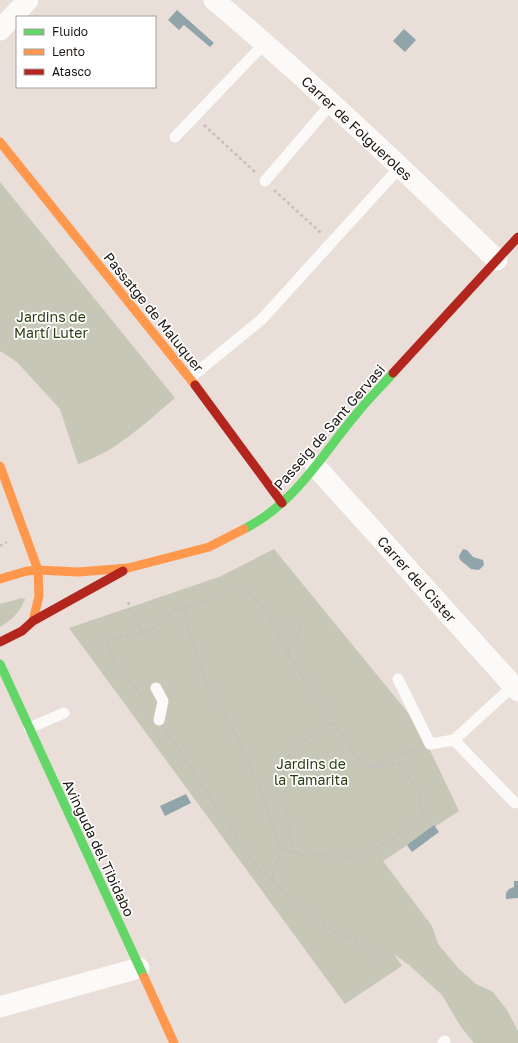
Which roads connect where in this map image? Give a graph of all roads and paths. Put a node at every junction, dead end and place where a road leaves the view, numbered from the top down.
1 (28, 0) edge
2 (214, 0) edge
3 (0, 30) edge
4 (265, 44) junction
5 (331, 104) junction
6 (195, 116) junction
7 (175, 137) dead end
8 (0, 142) edge
9 (400, 167) junction
10 (265, 181) junction
11 (518, 237) edge
12 (331, 243) junction
13 (497, 260) junction
14 (190, 378) junction
15 (0, 466) edge
16 (316, 467) junction
17 (282, 503) junction
18 (10, 540) dead end
19 (0, 546) edge
20 (128, 568) junction
21 (38, 570) junction
22 (0, 579) edge
23 (128, 602) dead end
24 (174, 610) junction
25 (298, 618) dead end
26 (33, 621) junction
27 (142, 633) junction
28 (0, 642) edge
29 (287, 652) junction
30 (0, 664) edge
31 (398, 679) dead end
32 (156, 688) dead end
33 (516, 689) edge
34 (64, 713) dead end
35 (159, 720) junction
36 (333, 723) junction
37 (29, 728) junction
38 (454, 740) junction
39 (430, 744) junction
40 (364, 768) junction
41 (515, 803) dead end
42 (280, 847) junction
43 (294, 852) junction
44 (272, 882) junction
45 (383, 964) dead end
46 (139, 968) junction
47 (0, 1007) edge
48 (174, 1043) edge

1 - 3 street
2 - 4 street, Carrer de Folgueroles
4 - 5 street, Carrer de Folgueroles
4 - 6 lane
5 - 9 street, Carrer de Folgueroles
5 - 10 lane
6 - 7 lane
6 - 10 path
8 - 14 street, Passatge de Maluquer
9 - 12 lane
9 - 13 street, Carrer de Folgueroles
10 - 12 path
11 - 13 street, Passeig de Sant Gervasi
12 - 14 lane
13 - 16 street, Passeig de Sant Gervasi
14 - 17 street, Passatge de Maluquer
15 - 21 street
16 - 17 street, Passeig de Sant Gervasi
16 - 33 street, Carrer del Cister
17 - 20 street, Passeig de Sant Gervasi
18 - 19 path
20 - 21 street, Passeig de Sant Gervasi
20 - 26 street
21 - 22 street, Passeig de Sant Gervasi
21 - 26 street
23 - 27 path
24 - 27 path
24 - 29 path
24 - 42 path
25 - 29 path
26 - 28 street
27 - 35 path
29 - 36 path
30 - 37 street, Avinguda del Tibidabo
31 - 39 lane
32 - 35 lane
33 - 38 lane
34 - 37 lane
35 - 44 path
36 - 40 path
36 - 43 path
37 - 46 street, Avinguda del Tibidabo
38 - 39 lane
38 - 41 lane
39 - 40 path
40 - 43 path
42 - 43 path
42 - 44 path
44 - 45 path
46 - 47 street
46 - 48 street, Avinguda del Tibidabo

